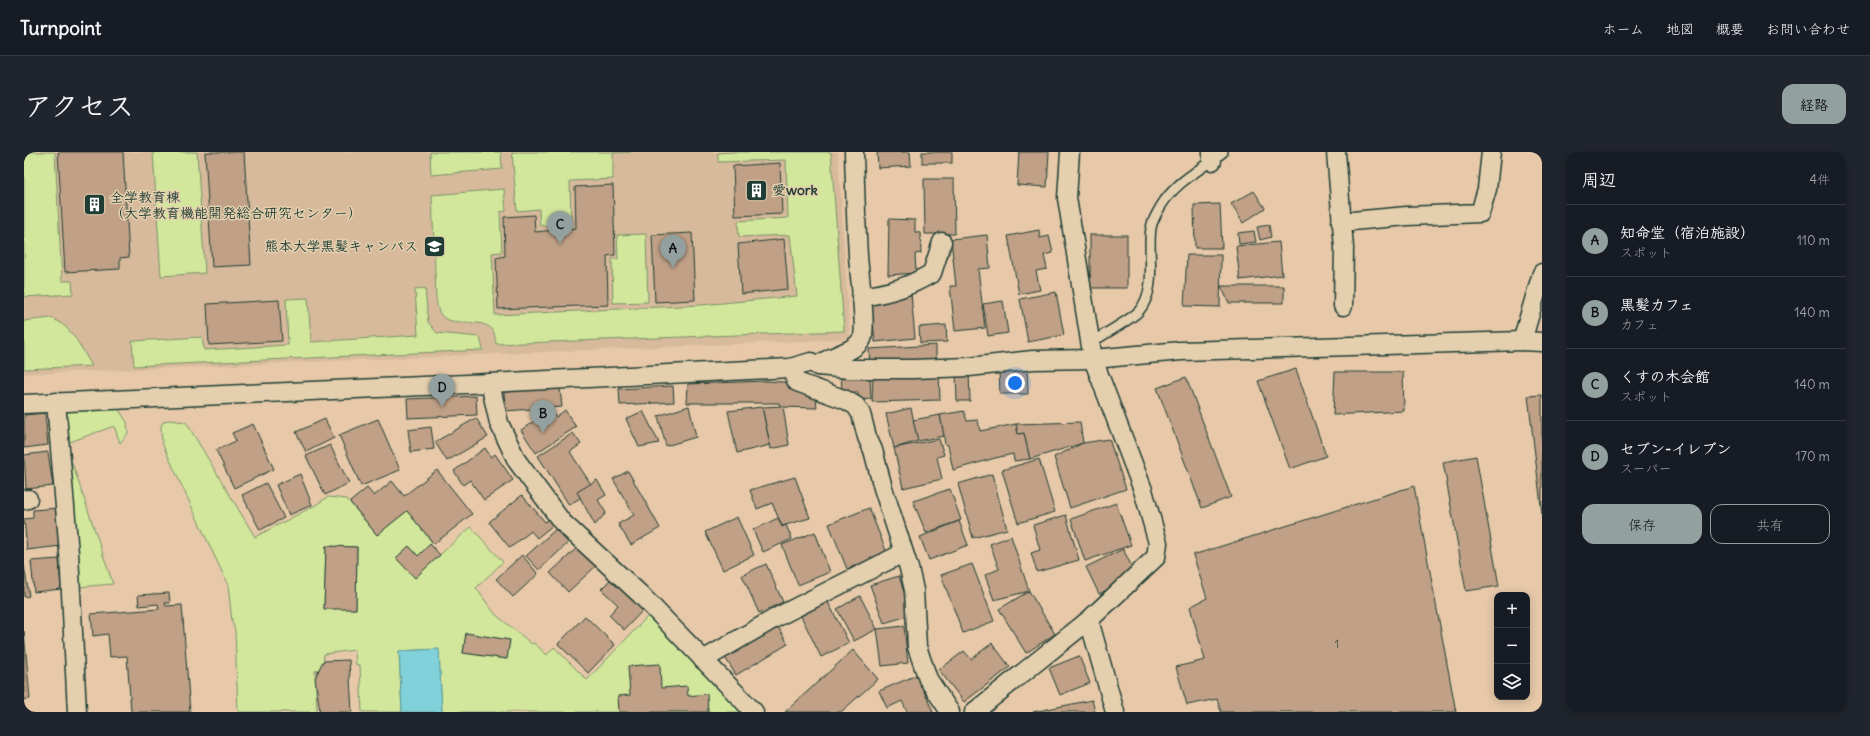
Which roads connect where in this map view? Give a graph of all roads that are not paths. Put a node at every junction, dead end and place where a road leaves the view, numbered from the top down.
1 (854, 152) edge
2 (1070, 152) edge
3 (1336, 152) edge
4 (1491, 152) edge
5 (1216, 155) edge
6 (1341, 222) junction
7 (942, 242) dead end
8 (1542, 273) edge
9 (861, 297) junction
10 (1343, 306) dead end
11 (1522, 341) junction
12 (1542, 342) edge
13 (1092, 351) junction
14 (818, 366) junction
15 (790, 368) junction
16 (490, 383) junction
17 (56, 402) junction
18 (24, 404) edge
19 (903, 553) junction
20 (1089, 620) junction
21 (703, 660) junction
22 (77, 712) edge
23 (754, 712) edge
24 (950, 712) edge
25 (974, 712) edge
26 (1116, 712) edge

1 - 9 street
2 - 13 street
3 - 6 street
4 - 6 street
5 - 13 lane
6 - 10 street
7 - 9 street
8 - 11 street
9 - 14 street
11 - 12 street
11 - 13 street
13 - 14 street
13 - 20 street
14 - 15 street
15 - 16 street
15 - 19 street
16 - 17 street
16 - 21 street
17 - 18 street
17 - 22 street
19 - 21 street
19 - 24 street
20 - 25 street
20 - 26 street
21 - 23 street

